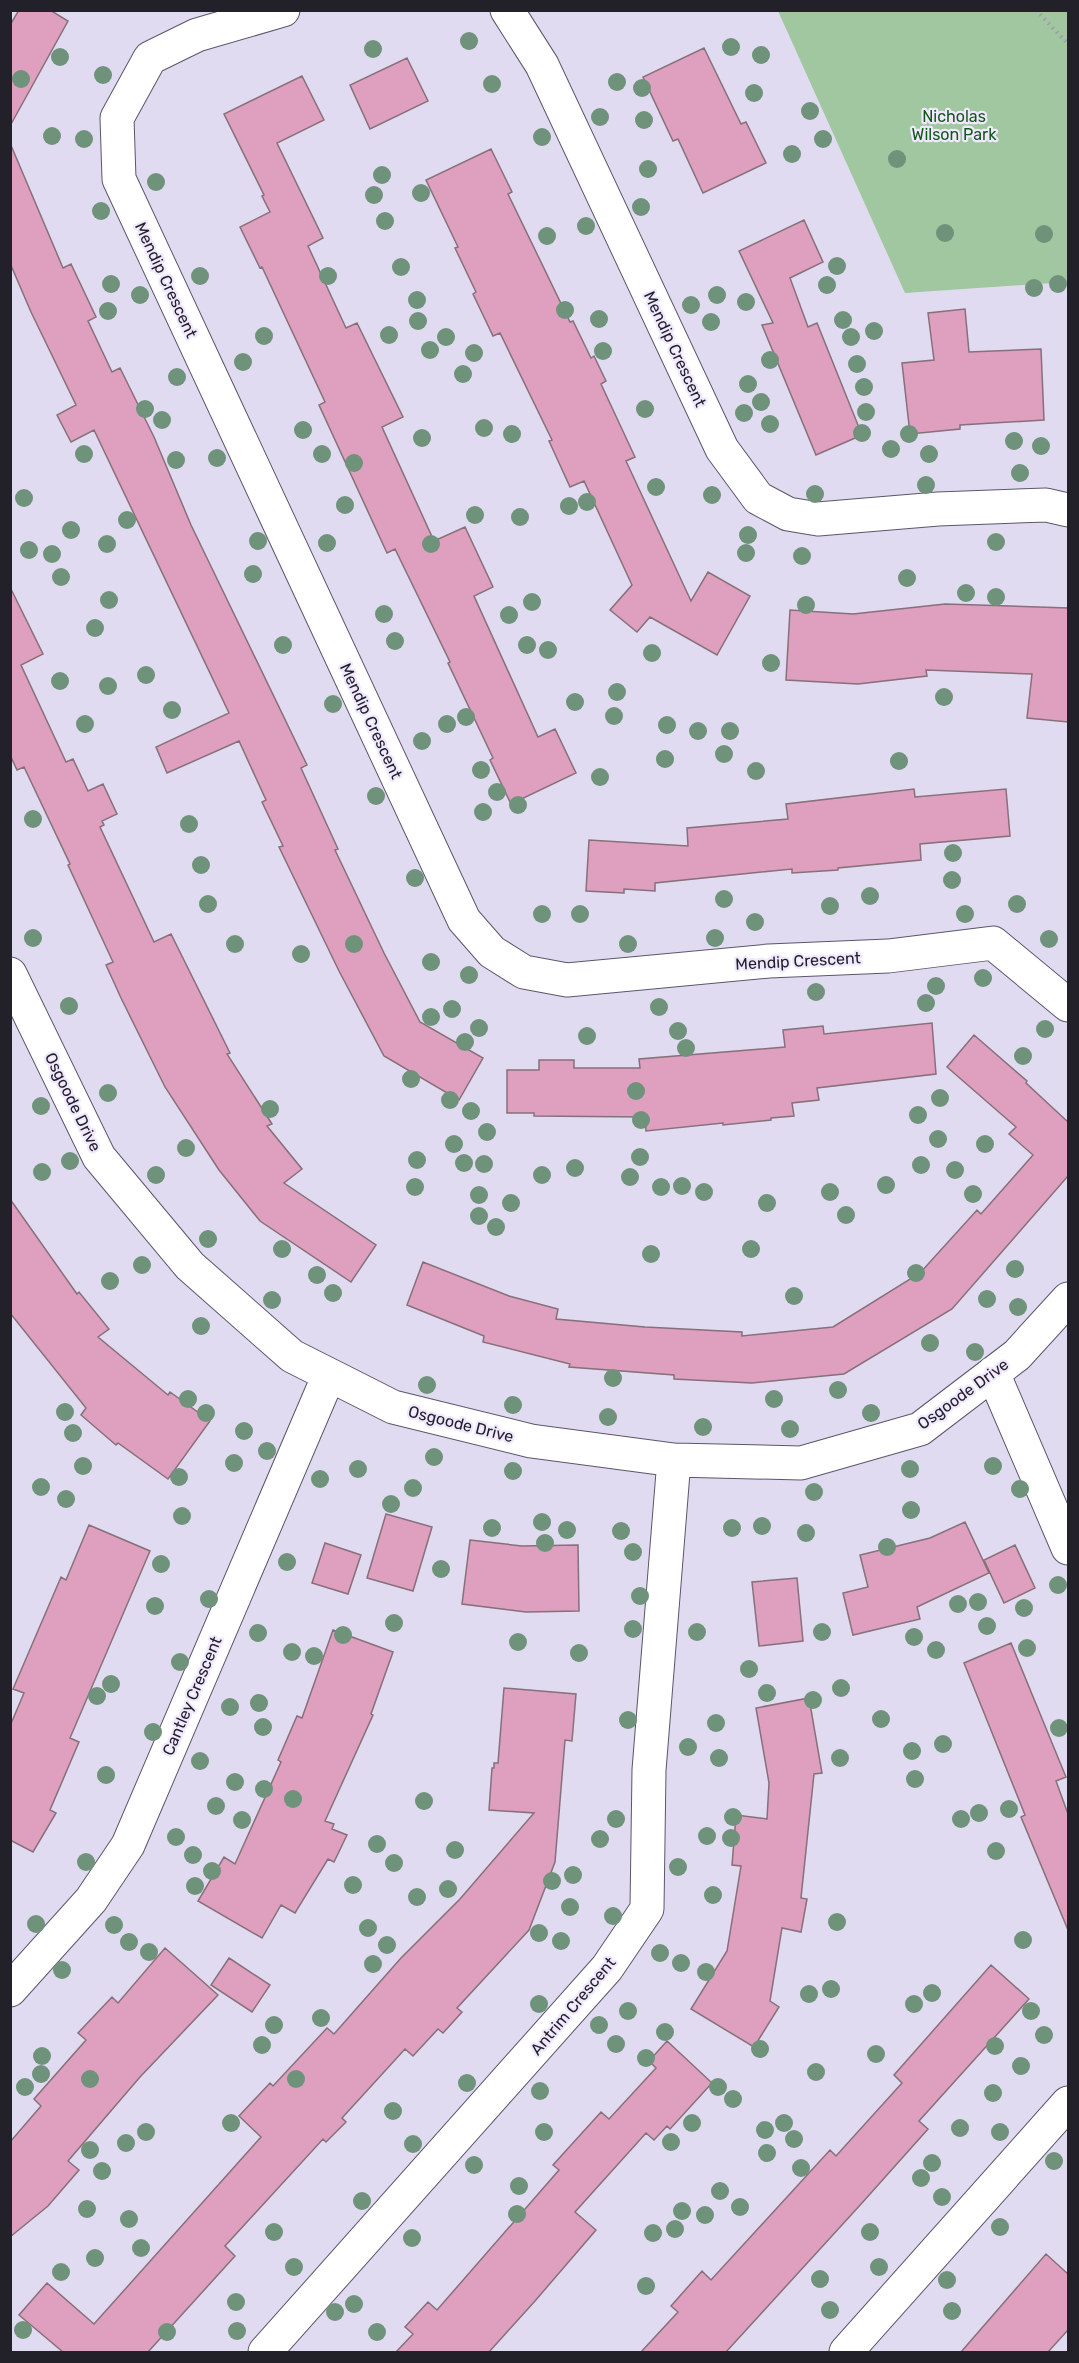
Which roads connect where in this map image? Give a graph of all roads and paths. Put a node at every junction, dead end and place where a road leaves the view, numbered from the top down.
1 (283, 10) edge
2 (507, 10) edge
3 (1036, 10) edge
4 (1068, 44) edge
5 (1068, 510) edge
6 (10, 974) edge
7 (1068, 1005) edge
8 (1068, 1299) edge
9 (993, 1373) junction
10 (329, 1375) junction
11 (674, 1460) junction
12 (1068, 1548) edge
13 (10, 1990) edge
14 (1068, 2103) edge
15 (265, 2352) edge
16 (846, 2352) edge

1 - 7 street, Mendip Crescent
2 - 5 street, Mendip Crescent
3 - 4 path
6 - 10 street, Osgoode Drive
8 - 9 street, Osgoode Drive
9 - 11 street, Osgoode Drive
9 - 12 street
10 - 11 street, Osgoode Drive
10 - 13 street, Cantley Crescent
11 - 15 street, Antrim Crescent
14 - 16 street

